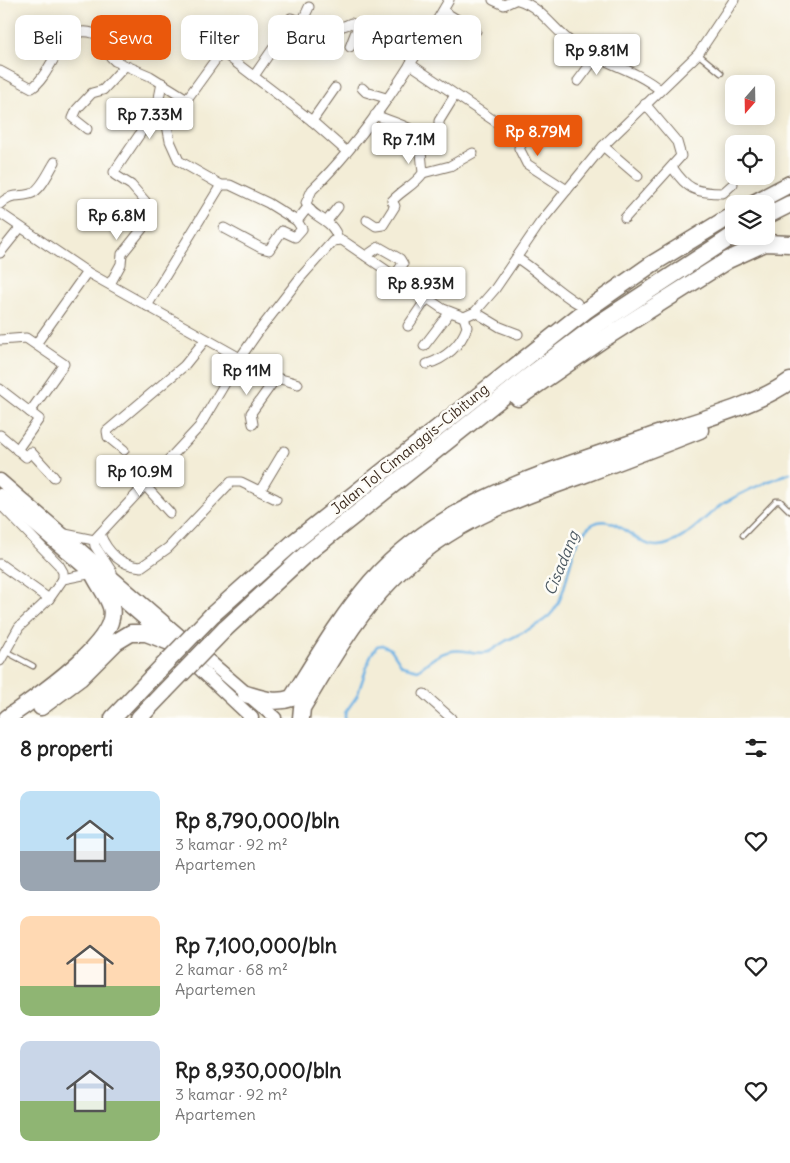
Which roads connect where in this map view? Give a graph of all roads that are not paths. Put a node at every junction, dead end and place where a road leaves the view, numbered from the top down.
1 (449, 0) edge
2 (493, 0) edge
3 (516, 0) edge
4 (734, 0) edge
5 (309, 7) dead end
6 (443, 11) junction
7 (305, 15) edge
8 (441, 15) edge
9 (450, 15) edge
10 (354, 36) edge
11 (350, 47) dead end
12 (698, 54) junction
13 (268, 56) edge
14 (596, 57) junction
15 (413, 60) edge
16 (410, 64) junction
17 (125, 66) junction
18 (0, 71) edge
19 (721, 73) dead end
20 (254, 76) junction
21 (578, 81) dead end
22 (162, 83) junction
23 (335, 88) dead end
24 (362, 88) dead end
25 (660, 90) junction
26 (455, 95) junction
27 (386, 98) junction
28 (187, 99) junction
29 (645, 104) junction
30 (375, 115) junction
31 (155, 118) junction
32 (312, 120) junction
33 (165, 122) junction
34 (87, 129) dead end
35 (428, 143) junction
36 (603, 146) junction
37 (346, 151) junction
38 (473, 153) dead end
39 (55, 162) dead end
40 (672, 167) junction
41 (422, 173) junction
42 (638, 176) dead end
43 (790, 184) edge
44 (221, 185) junction
45 (732, 185) edge
46 (567, 190) junction
47 (769, 195) edge
48 (0, 204) edge
49 (790, 204) edge
50 (308, 207) junction
51 (338, 208) dead end
52 (775, 212) edge
53 (0, 213) edge
54 (625, 218) dead end
55 (725, 219) edge
56 (367, 220) dead end
57 (297, 221) junction
58 (327, 221) junction
59 (20, 228) junction
60 (224, 228) dead end
61 (338, 239) junction
62 (725, 241) edge
63 (790, 244) edge
64 (0, 252) edge
65 (366, 256) junction
66 (517, 258) junction
67 (87, 272) junction
68 (395, 276) junction
69 (110, 284) junction
70 (427, 298) junction
71 (577, 302) dead end
72 (147, 306) junction
73 (450, 312) junction
74 (475, 312) junction
75 (464, 317) junction
76 (408, 326) dead end
77 (518, 334) dead end
78 (0, 340) edge
79 (205, 340) junction
80 (36, 344) junction
81 (424, 346) dead end
82 (240, 358) junction
83 (427, 364) dead end
84 (276, 378) junction
85 (790, 381) edge
86 (298, 384) dead end
87 (0, 389) edge
88 (790, 393) edge
89 (30, 412) junction
90 (253, 424) dead end
91 (0, 436) edge
92 (17, 450) junction
93 (124, 450) dead end
94 (284, 451) dead end
95 (129, 468) dead end
96 (54, 477) dead end
97 (0, 480) edge
98 (146, 485) junction
99 (260, 491) junction
100 (0, 495) edge
101 (276, 499) dead end
102 (0, 504) edge
103 (369, 504) junction
104 (790, 511) edge
105 (170, 513) dead end
106 (63, 534) junction
107 (743, 535) dead end
108 (97, 537) junction
109 (0, 564) edge
110 (93, 573) junction
111 (63, 579) junction
112 (118, 581) junction
113 (49, 598) junction
114 (172, 643) junction
115 (5, 651) junction
116 (0, 661) edge
117 (33, 666) dead end
118 (246, 694) junction
119 (424, 694) dead end
120 (7, 718) edge
121 (26, 718) edge
122 (113, 718) edge
123 (140, 718) edge
124 (252, 718) edge
125 (275, 718) edge
126 (301, 718) edge
127 (451, 718) edge

1 - 6 street
2 - 3 street
3 - 14 street
4 - 12 street
5 - 7 street
6 - 8 street
6 - 9 street
10 - 11 street
12 - 19 lane
12 - 25 street
13 - 20 street
14 - 21 street
14 - 25 street
15 - 16 street
16 - 26 street
16 - 27 street
17 - 18 street
17 - 22 street
17 - 34 street
20 - 28 street
20 - 32 street
22 - 28 street
22 - 31 street
23 - 32 street
24 - 27 street
25 - 29 street
26 - 35 street
26 - 46 street
27 - 30 street
28 - 33 street
29 - 36 street
29 - 40 street
30 - 35 street
30 - 37 street
31 - 33 street
31 - 69 street
32 - 37 street
33 - 44 street
35 - 41 street
36 - 42 street
36 - 46 street
37 - 50 street
38 - 41 street
39 - 48 street
40 - 45 street
40 - 54 street
41 - 56 street
43 - 47 highway
44 - 57 street
44 - 72 street
46 - 66 street
49 - 52 highway
50 - 57 street
50 - 58 street
51 - 58 street
53 - 59 street
55 - 122 highway, Jalan Tol Cimanggis–Cibitung, bridge
57 - 60 street
58 - 61 street
59 - 64 street
59 - 67 street
61 - 65 street
61 - 82 street
62 - 103 highway, Jalan Tol Cimanggis–Cibitung
63 - 103 highway
65 - 68 street
65 - 68 street
66 - 71 street
66 - 74 street
67 - 69 street
67 - 80 street
68 - 70 street
69 - 72 street
70 - 73 street
70 - 76 street
72 - 79 street
73 - 75 street
73 - 81 street
74 - 75 street
74 - 77 street
75 - 83 street
78 - 80 street
79 - 82 street
79 - 93 street
80 - 89 street
82 - 84 street
82 - 98 street
84 - 86 street
84 - 90 street
85 - 118 highway
87 - 89 street
88 - 126 highway
89 - 92 street
91 - 92 street
92 - 96 street
94 - 99 street
95 - 98 street
97 - 106 main road
98 - 105 street
98 - 108 street
99 - 101 street
99 - 108 street
100 - 110 main road
102 - 111 street
103 - 123 highway, Jalan Tol Cimanggis–Cibitung, bridge
104 - 107 lane
106 - 108 street
106 - 112 main road
108 - 112 street
109 - 113 street
110 - 111 street
110 - 114 main road
110 - 120 highway
111 - 113 street
112 - 118 main road
113 - 115 street
114 - 121 highway
114 - 124 main road
115 - 116 street
115 - 117 lane
118 - 125 main road
119 - 127 street

